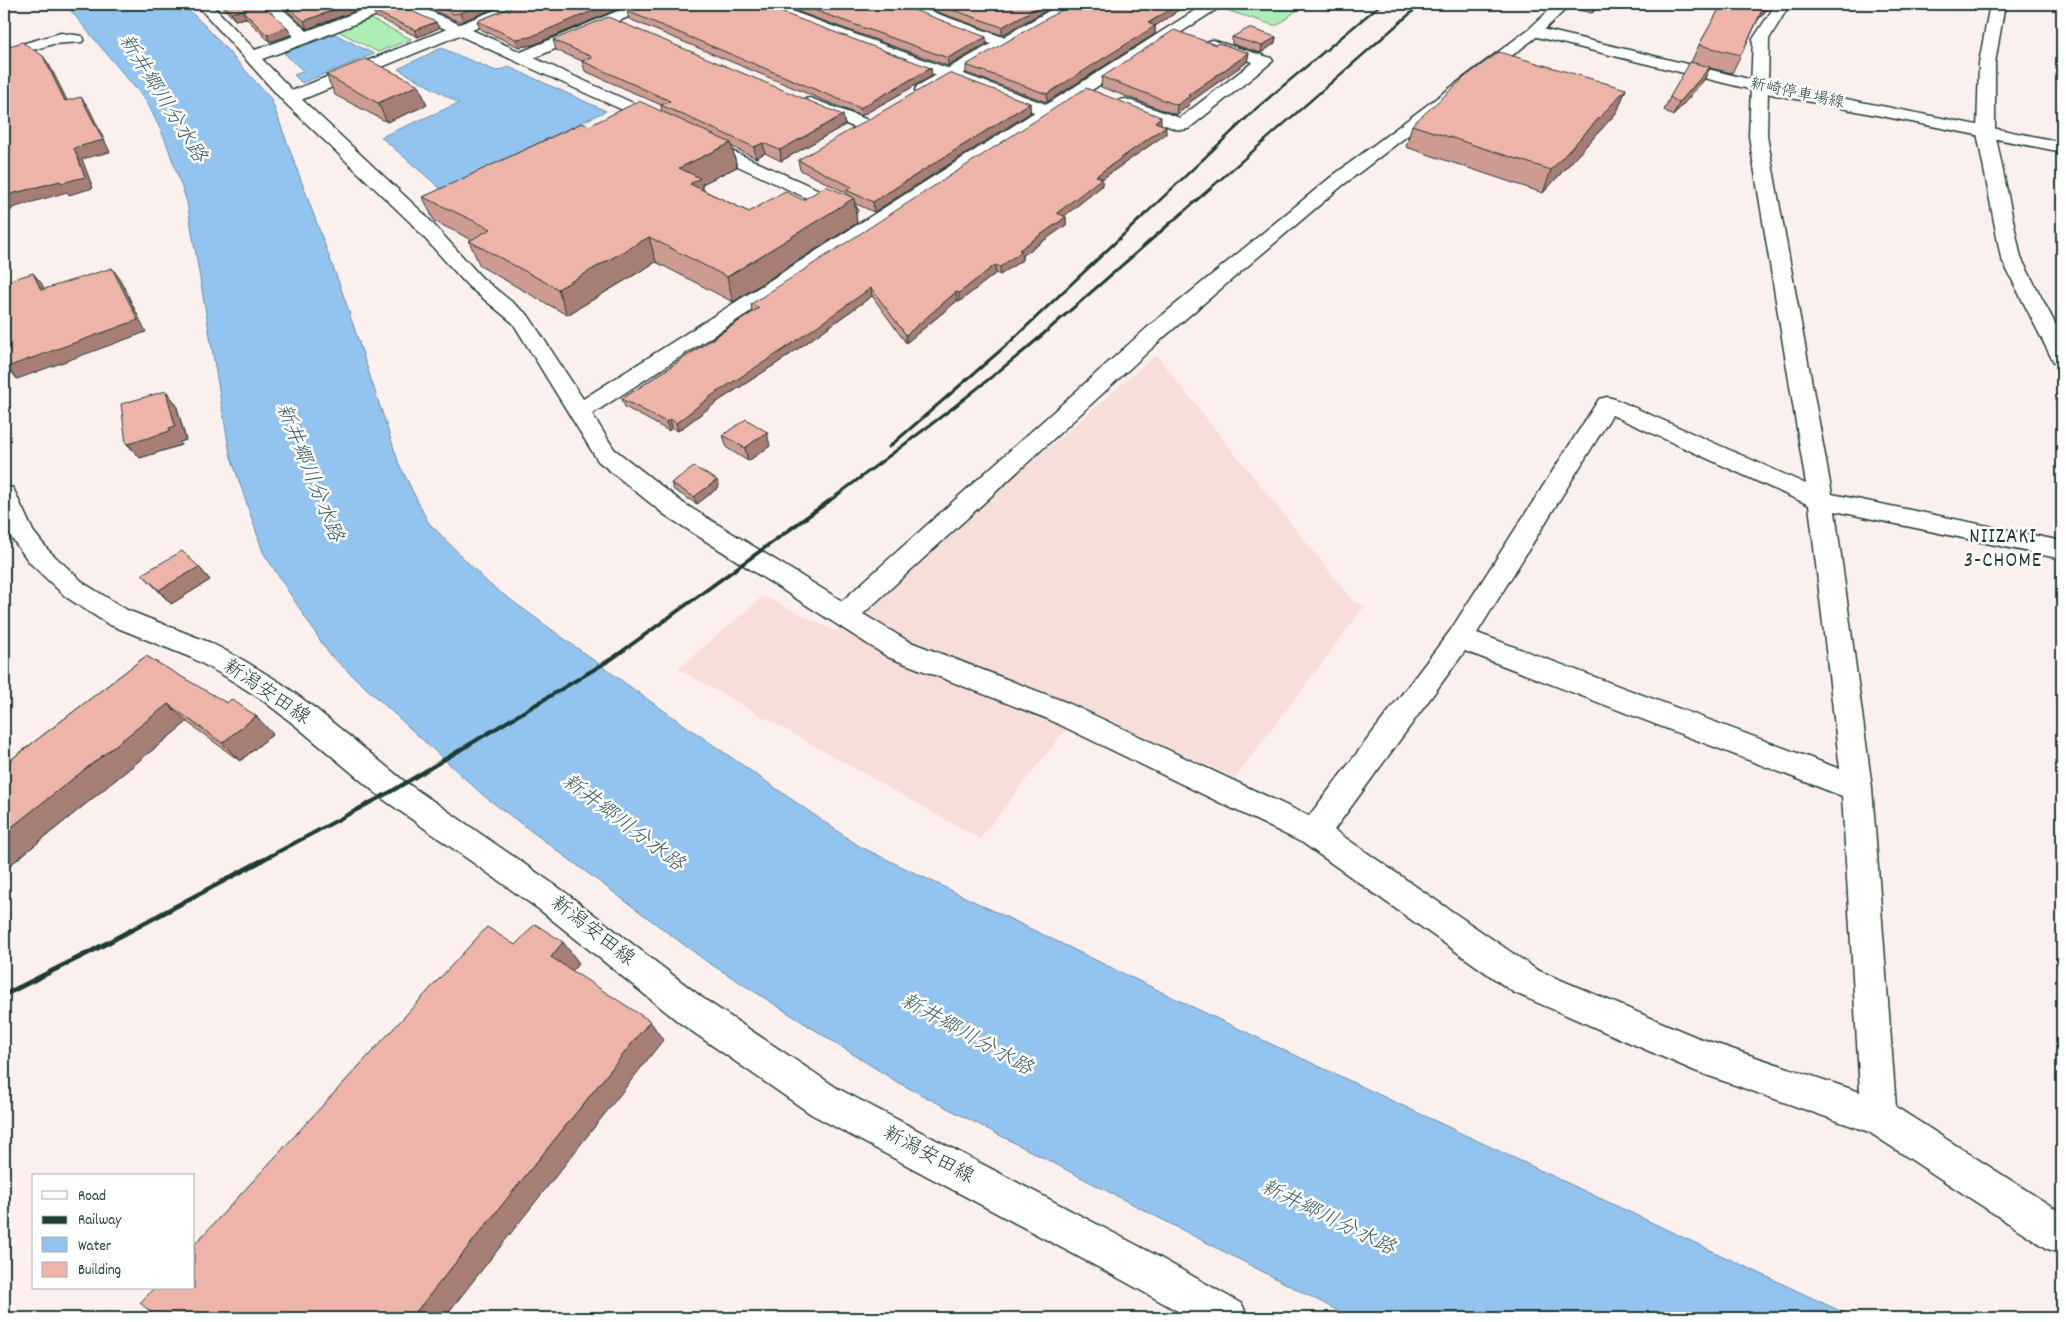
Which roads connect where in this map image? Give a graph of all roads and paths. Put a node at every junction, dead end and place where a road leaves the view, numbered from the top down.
1 (202, 4) edge
2 (268, 4) edge
3 (391, 4) edge
4 (402, 4) edge
5 (523, 4) edge
6 (646, 4) edge
7 (759, 4) edge
8 (897, 4) edge
9 (1211, 4) edge
10 (1564, 4) edge
11 (1783, 4) edge
12 (1997, 4) edge
13 (1040, 6) edge
14 (447, 7) edge
15 (1064, 8) edge
16 (425, 15) junction
17 (611, 19) junction
18 (628, 27) edge
19 (457, 30) junction
20 (1172, 32) junction
21 (1534, 32) junction
22 (306, 38) junction
23 (76, 39) dead end
24 (1004, 43) junction
25 (6, 50) edge
26 (252, 57) junction
27 (521, 58) junction
28 (950, 74) junction
29 (1761, 87) junction
30 (1100, 94) junction
31 (910, 97) edge
32 (290, 98) junction
33 (799, 98) edge
34 (1048, 111) junction
35 (642, 114) junction
36 (878, 115) edge
37 (624, 122) edge
38 (862, 124) junction
39 (1986, 133) junction
40 (846, 134) edge
41 (2062, 147) edge
42 (790, 166) dead end
43 (774, 175) junction
44 (874, 222) junction
45 (2062, 357) edge
46 (579, 412) junction
47 (4, 494) edge
48 (1821, 500) junction
49 (2062, 550) edge
50 (844, 614) junction
51 (1460, 638) junction
52 (1857, 788) junction
53 (1314, 833) junction
54 (1879, 1117) junction
55 (2062, 1235) edge
56 (1228, 1318) edge

1 - 26 street
2 - 22 street
3 - 22 street
4 - 16 street
5 - 19 street
6 - 17 street
7 - 28 street
8 - 24 street
9 - 20 street
10 - 21 street
11 - 29 street
12 - 39 street
13 - 15 street
14 - 16 street
15 - 24 street
16 - 19 street
17 - 18 street
17 - 27 street
19 - 27 street
19 - 32 street
20 - 30 street
20 - 30 street
21 - 29 street, 新崎停車場線
21 - 50 street
22 - 26 street
23 - 25 street
24 - 28 street
26 - 32 street
27 - 35 street
28 - 31 street
28 - 34 street
29 - 39 street, 新崎停車場線
29 - 48 street
30 - 34 street
32 - 46 street
33 - 38 street
34 - 44 street
35 - 37 street
35 - 43 street
36 - 38 street
38 - 40 street
39 - 41 street, 新崎停車場線
39 - 45 street
42 - 43 street
43 - 44 street
44 - 46 street
46 - 50 street
47 - 56 street, 新潟安田線
48 - 49 street
48 - 51 street
48 - 52 street
50 - 53 street
51 - 52 street
51 - 53 street
52 - 54 street
53 - 54 street
54 - 55 street

